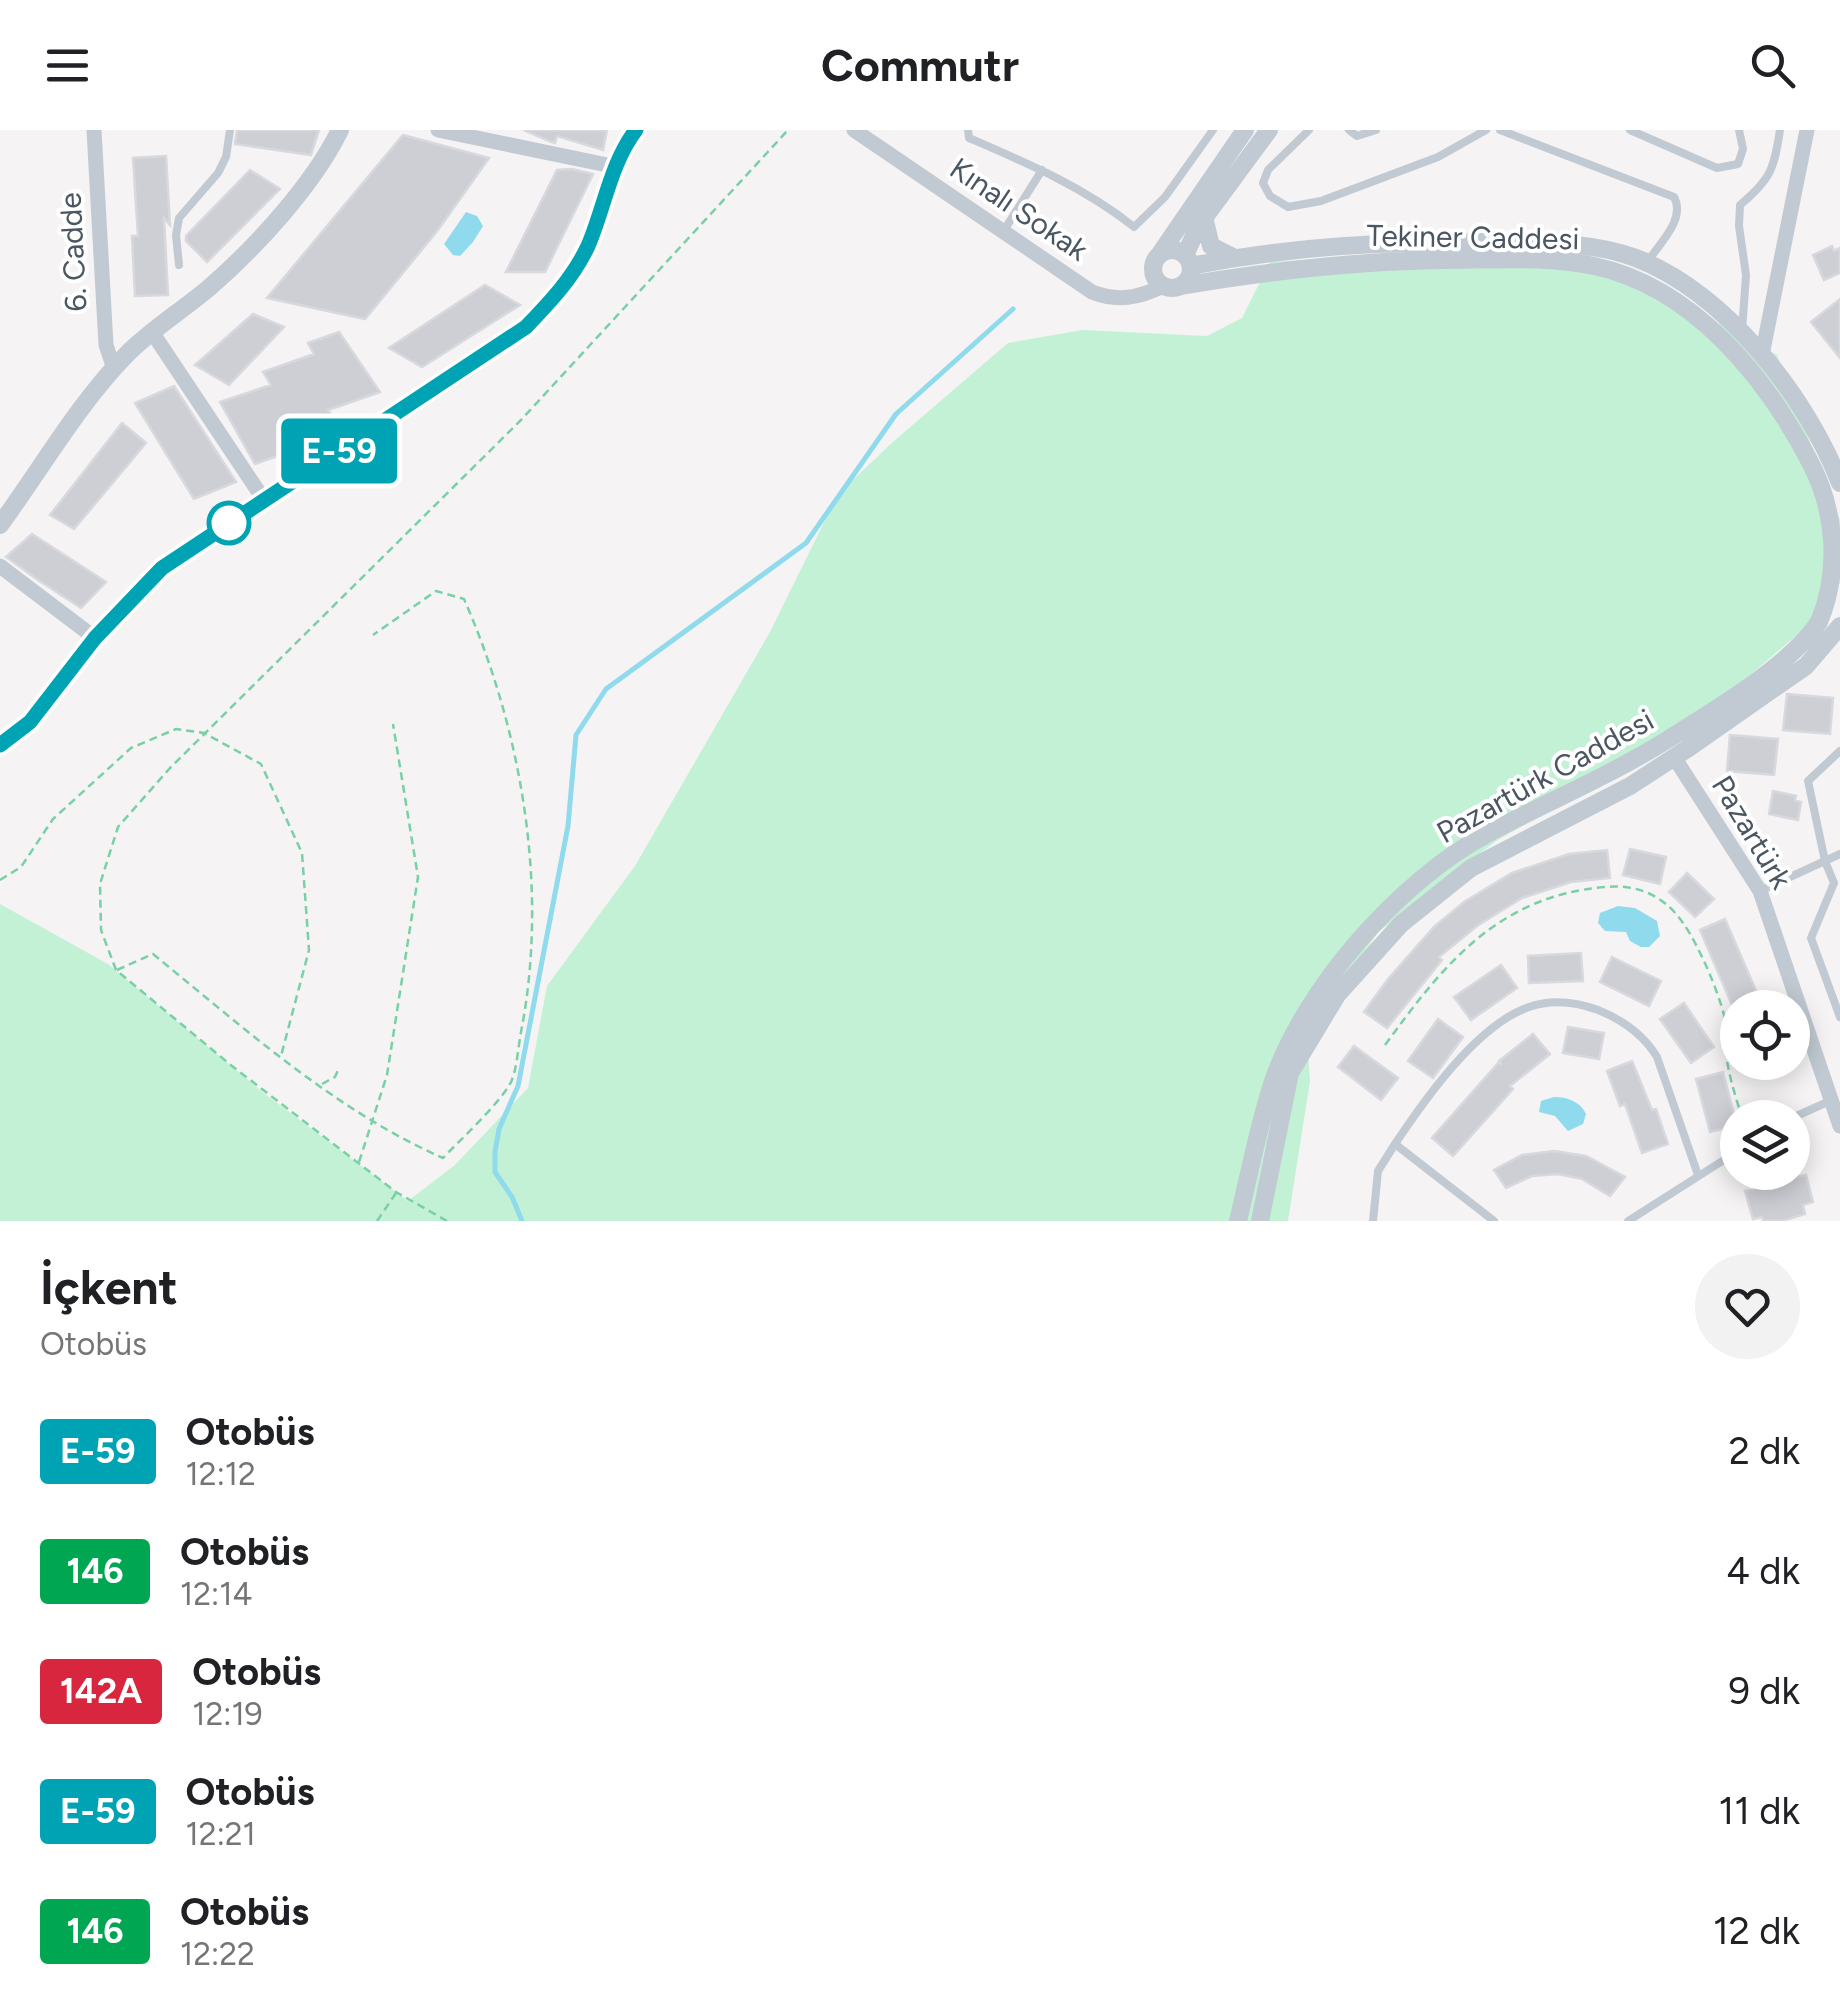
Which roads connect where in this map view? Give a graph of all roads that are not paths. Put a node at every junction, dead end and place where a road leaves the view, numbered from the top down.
1 (94, 130) edge
2 (230, 130) edge
3 (340, 130) edge
4 (438, 130) edge
5 (636, 130) edge
6 (854, 130) edge
7 (968, 130) edge
8 (1213, 130) edge
9 (1244, 130) edge
10 (1270, 130) edge
11 (1308, 130) edge
12 (1349, 130) edge
13 (1376, 130) edge
14 (1486, 130) edge
15 (1500, 130) edge
16 (1630, 130) edge
17 (1739, 130) edge
18 (1780, 130) edge
19 (1807, 130) edge
20 (488, 134) edge
21 (617, 166) junction
22 (1042, 170) junction
23 (1204, 217) junction
24 (1003, 232) junction
25 (1157, 258) junction
26 (1236, 258) junction
27 (1188, 260) junction
28 (1646, 263) junction
29 (179, 265) dead end
30 (1172, 286) junction
31 (1742, 331) junction
32 (152, 332) junction
33 (1762, 354) junction
34 (114, 368) junction
35 (1754, 378) junction
36 (1840, 483) edge
37 (264, 500) junction
38 (0, 525) edge
39 (0, 566) edge
40 (1840, 626) edge
41 (95, 638) junction
42 (3, 742) edge
43 (1676, 745) junction
44 (1840, 751) edge
45 (1840, 854) edge
46 (1825, 862) junction
47 (1760, 891) junction
48 (1840, 1017) edge
49 (1832, 1100) junction
50 (1810, 1110) edge
51 (1840, 1126) edge
52 (1395, 1144) junction
53 (1720, 1162) edge
54 (1698, 1175) junction
55 (1238, 1221) edge
56 (1260, 1221) edge
57 (1372, 1221) edge
58 (1494, 1221) edge
59 (1628, 1221) edge

1 - 34 street, 6. Cadde
2 - 29 lane
3 - 32 street
4 - 20 street
5 - 21 street
6 - 24 street, Kınalı Sokak
7 - 22 lane
8 - 22 lane
9 - 25 street
10 - 23 street
11 - 14 lane
12 - 13 lane
15 - 28 lane
16 - 17 lane
18 - 31 lane
19 - 33 street
20 - 21 street
21 - 37 street
22 - 24 lane
23 - 26 street
23 - 27 street
24 - 30 street, Kınalı Sokak
25 - 27 street, Tekiner Caddesi
25 - 30 street
26 - 27 street, Tekiner Caddesi
26 - 28 street, Tekiner Caddesi
27 - 30 street
28 - 31 street, Tekiner Caddesi
30 - 35 street, Tekiner Caddesi
31 - 33 street, Tekiner Caddesi
32 - 34 street
32 - 37 street
33 - 35 street
33 - 36 street, Tekiner Caddesi
34 - 38 street
35 - 43 street, Tekiner Caddesi
37 - 41 street
39 - 41 street
40 - 43 street
41 - 42 street
43 - 47 street, Pazartürk
43 - 55 street, Pazartürk Caddesi
43 - 56 street, Pazartürk Caddesi
44 - 46 lane
45 - 46 lane
46 - 47 lane
46 - 48 lane
47 - 49 street, Pazartürk
49 - 50 lane
49 - 51 street, Pazartürk
52 - 54 lane
52 - 57 lane
52 - 58 lane
53 - 54 lane
54 - 59 lane

